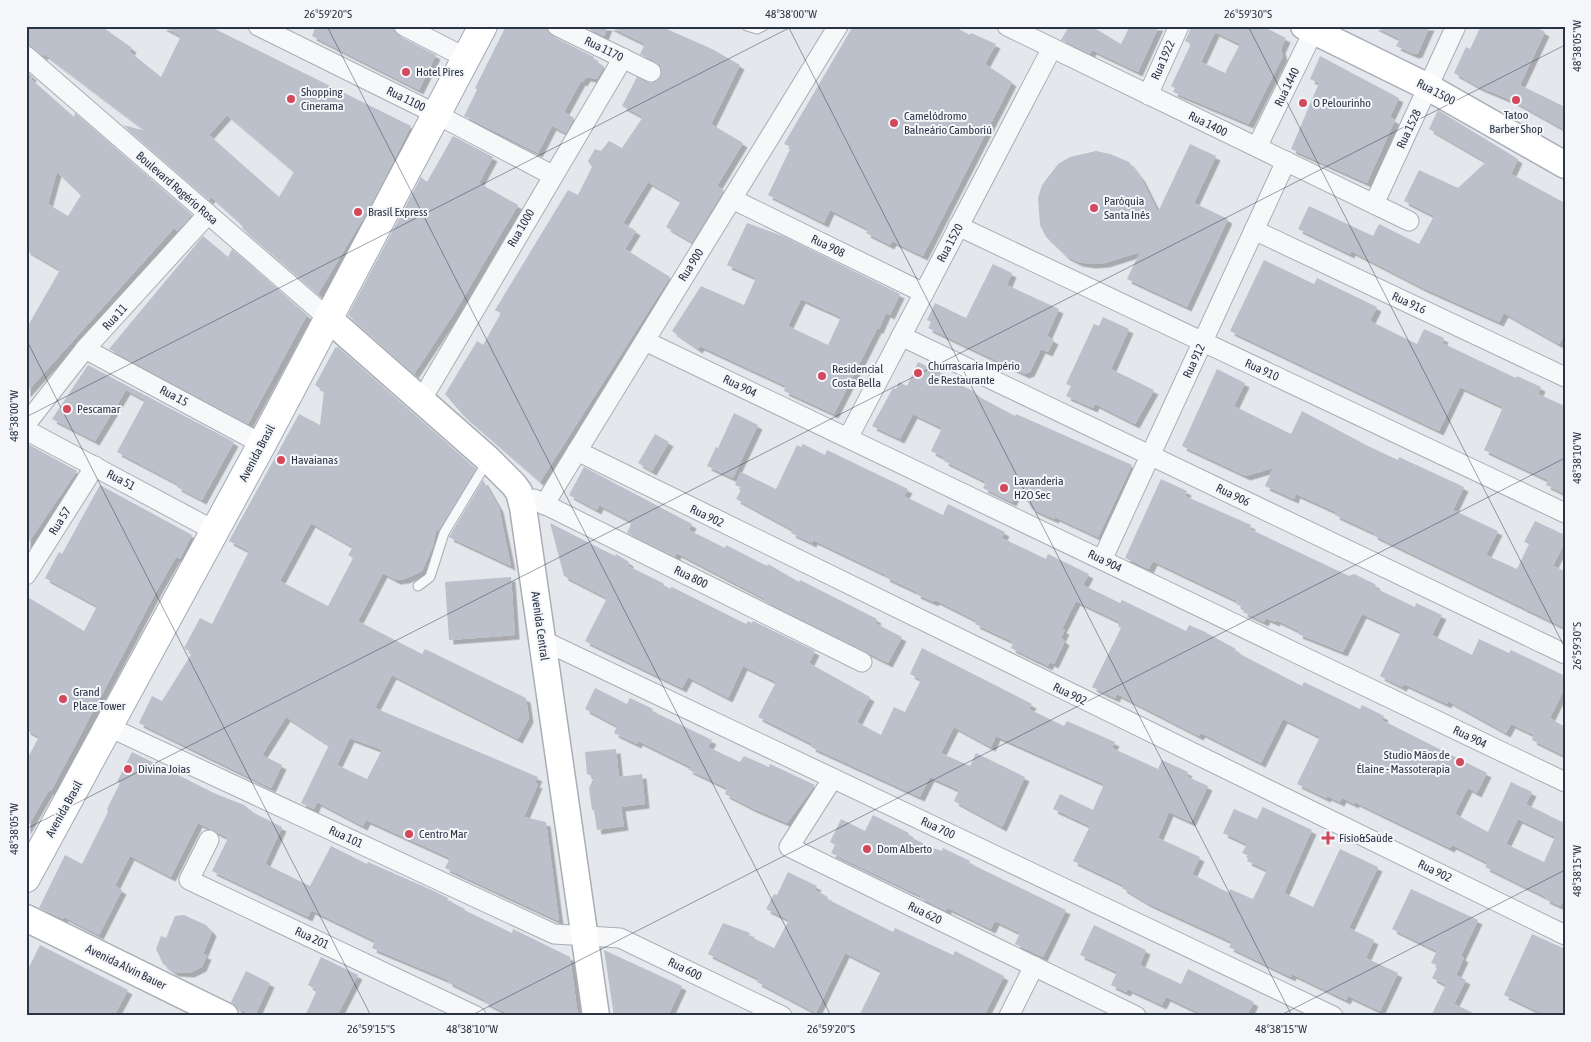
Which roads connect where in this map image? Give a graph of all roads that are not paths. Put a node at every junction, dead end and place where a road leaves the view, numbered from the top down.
1 (258, 26) edge
2 (404, 26) edge
3 (483, 26) edge
4 (557, 26) edge
5 (747, 26) edge
6 (763, 26) edge
7 (838, 26) edge
8 (1007, 26) edge
9 (1179, 26) edge
10 (1456, 26) edge
11 (1311, 28) edge
12 (1029, 31) edge
13 (1052, 48) junction
14 (26, 56) edge
15 (466, 58) junction
16 (623, 58) junction
17 (651, 72) dead end
18 (1428, 87) junction
19 (1148, 94) junction
20 (436, 114) junction
21 (1257, 147) junction
22 (1286, 161) junction
23 (1565, 165) edge
24 (552, 175) junction
25 (732, 199) junction
26 (1374, 204) junction
27 (208, 214) junction
28 (1409, 221) dead end
29 (958, 226) junction
30 (1254, 230) junction
31 (924, 292) junction
32 (328, 318) junction
33 (900, 336) junction
34 (645, 341) junction
35 (1203, 342) junction
36 (85, 349) junction
37 (1565, 377) edge
38 (422, 399) junction
39 (26, 424) edge
40 (26, 430) edge
41 (848, 438) junction
42 (262, 444) junction
43 (577, 451) junction
44 (1150, 456) junction
45 (488, 459) junction
46 (95, 466) junction
47 (519, 492) junction
48 (544, 504) junction
49 (1565, 513) edge
50 (215, 531) junction
51 (1102, 560) junction
52 (26, 575) edge
53 (418, 586) dead end
54 (542, 640) junction
55 (1565, 654) edge
56 (862, 662) dead end
57 (109, 727) junction
58 (833, 778) junction
59 (1565, 782) edge
60 (209, 840) dead end
61 (26, 878) edge
62 (26, 918) edge
63 (1565, 935) edge
64 (585, 936) junction
65 (1034, 966) junction
66 (225, 1016) edge
67 (476, 1016) edge
68 (596, 1016) edge
69 (782, 1016) edge
70 (1009, 1016) edge
71 (1136, 1016) edge
72 (1333, 1016) edge

1 - 20 street, Rua 1100
2 - 15 street
3 - 15 main road, Avenida Brasil
4 - 16 street, Rua 1170
5 - 6 lane
7 - 25 street, Rua 900
8 - 12 street, Rua 1400
9 - 19 street, Rua 1922
10 - 18 street, Rua 1528
11 - 18 main road, Rua 1500
11 - 21 street, Rua 1440
12 - 13 street, Rua 1400
13 - 19 street, Rua 1400
13 - 29 street, Rua 1520
14 - 27 street, Boulevard Rogério Rosa
15 - 20 main road, Avenida Brasil
16 - 17 street, Rua 1170
16 - 24 street, Rua 1000
18 - 23 main road, Rua 1500
18 - 26 street, Rua 1528
19 - 21 street, Rua 1400
20 - 24 street, Rua 1100
20 - 32 main road, Avenida Brasil
21 - 22 street, Rua 1400
22 - 26 street, Rua 1400
22 - 30 street, Rua 912
24 - 38 street, Rua 1000
25 - 31 street, Rua 908
25 - 34 street, Rua 900
26 - 28 street, Rua 1400
27 - 32 street, Boulevard Rogério Rosa
27 - 36 street, Rua 11
29 - 31 street, Rua 1520
29 - 35 street, Rua 910
30 - 35 street, Rua 912
30 - 37 street, Rua 916
31 - 33 street, Rua 1520
32 - 38 main road
32 - 42 main road, Avenida Brasil
33 - 41 street, Rua 1520
33 - 44 street, Rua 906
34 - 41 street, Rua 904
34 - 43 street, Rua 900
35 - 44 street, Rua 912
35 - 49 street, Rua 910
36 - 39 street, Rua 11
36 - 42 street, Rua 15
38 - 45 main road
40 - 46 street, Rua 51
41 - 51 street, Rua 904
42 - 50 main road, Avenida Brasil
43 - 48 street, Rua 900
43 - 63 street, Rua 902
44 - 51 street, Rua 912
44 - 55 street, Rua 906
45 - 47 main road
45 - 53 lane
46 - 50 street, Rua 51
46 - 52 street, Rua 57
47 - 48 street, Rua 800
47 - 54 main road, Avenida Central
48 - 56 street, Rua 800
50 - 57 main road, Avenida Brasil
51 - 59 street, Rua 904
54 - 58 street, Rua 700
54 - 64 main road, Avenida Central
57 - 61 main road, Avenida Brasil
57 - 64 street, Rua 101
58 - 65 street, Rua 620
58 - 72 street, Rua 700
60 - 67 street, Rua 201
62 - 66 main road, Avenida Alvin Bauer
64 - 68 main road, Avenida Central
64 - 69 street, Rua 600
65 - 70 street
65 - 71 street, Rua 620

